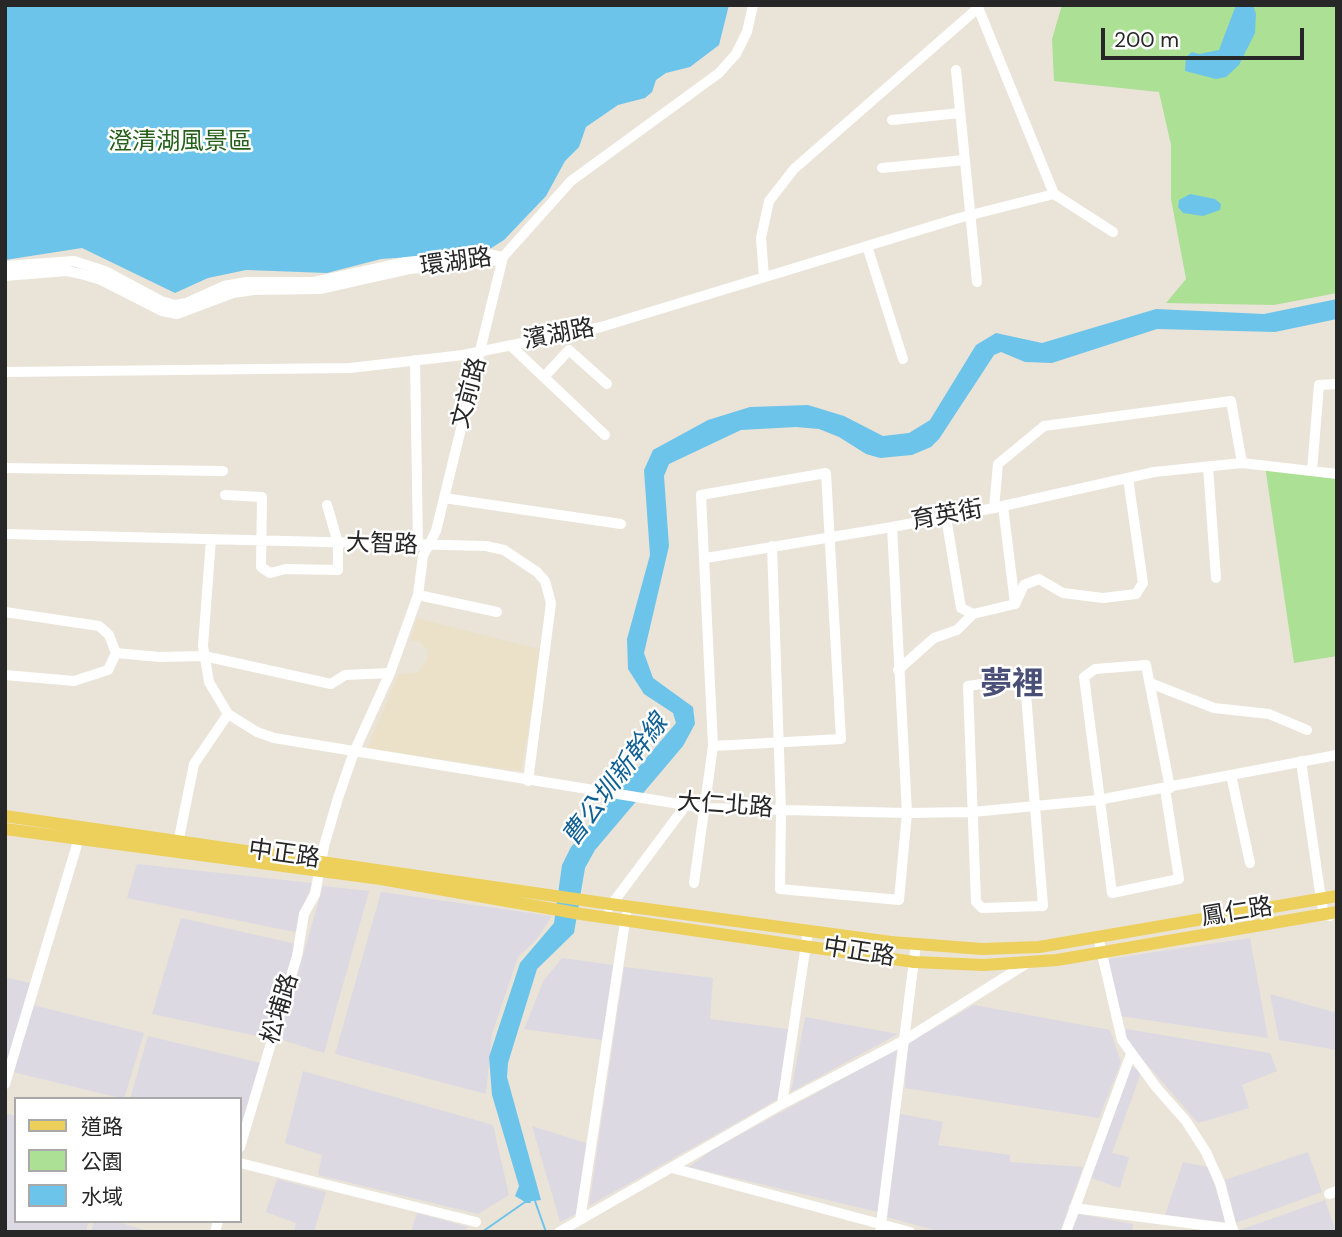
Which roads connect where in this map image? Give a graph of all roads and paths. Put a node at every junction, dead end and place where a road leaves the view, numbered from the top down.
1 (753, 5) edge
2 (977, 6) edge
3 (956, 70) dead end
4 (960, 113) junction
5 (892, 120) dead end
6 (965, 160) junction
7 (882, 168) dead end
8 (1054, 194) junction
9 (971, 215) junction
10 (1113, 232) dead end
11 (867, 246) junction
12 (503, 257) junction
13 (5, 266) edge
14 (5, 276) edge
15 (764, 277) junction
16 (977, 282) dead end
17 (125, 287) junction
18 (510, 345) junction
19 (481, 351) junction
20 (903, 359) dead end
21 (415, 360) junction
22 (5, 372) edge
23 (544, 377) junction
24 (607, 384) dead end
25 (1337, 384) edge
26 (605, 435) dead end
27 (1242, 463) junction
28 (1208, 467) junction
29 (5, 468) edge
30 (223, 471) dead end
31 (1312, 471) junction
32 (1337, 474) edge
33 (1128, 478) junction
34 (225, 495) dead end
35 (444, 498) junction
36 (327, 505) dead end
37 (999, 507) junction
38 (946, 517) junction
39 (621, 524) dead end
40 (892, 527) junction
41 (5, 534) edge
42 (829, 536) junction
43 (211, 539) junction
44 (262, 541) junction
45 (338, 543) junction
46 (423, 546) junction
47 (772, 546) junction
48 (706, 558) junction
49 (1216, 578) dead end
50 (418, 595) junction
51 (1015, 604) junction
52 (497, 611) dead end
53 (5, 612) edge
54 (973, 614) junction
55 (116, 653) junction
56 (204, 656) junction
57 (898, 670) junction
58 (390, 673) junction
59 (5, 675) edge
60 (1150, 683) junction
61 (228, 714) junction
62 (1307, 730) dead end
63 (778, 743) junction
64 (713, 746) junction
65 (354, 752) junction
66 (1337, 755) edge
67 (1301, 761) junction
68 (1231, 775) junction
69 (528, 781) junction
70 (1168, 788) junction
71 (1098, 800) junction
72 (686, 805) junction
73 (704, 807) junction
74 (1037, 808) junction
75 (781, 810) junction
76 (972, 812) junction
77 (907, 813) junction
78 (5, 816) edge
79 (5, 829) edge
80 (79, 838) junction
81 (178, 845) junction
82 (1250, 863) dead end
83 (320, 866) junction
84 (694, 884) dead end
85 (1337, 896) edge
86 (1321, 899) junction
87 (560, 904) junction
88 (609, 911) junction
89 (626, 913) junction
90 (1333, 915) edge
91 (1138, 930) joint
92 (1098, 937) junction
93 (807, 938) junction
94 (916, 944) junction
95 (1138, 946) joint
96 (1101, 952) junction
97 (914, 961) junction
98 (1029, 962) junction
99 (903, 1041) junction
100 (1131, 1054) junction
101 (5, 1084) edge
102 (782, 1104) junction
103 (242, 1140) edge
104 (242, 1164) edge
105 (672, 1168) junction
106 (1074, 1208) junction
107 (580, 1220) junction
108 (476, 1222) dead end
109 (880, 1228) edge
110 (1233, 1230) edge
111 (559, 1232) edge
112 (911, 1232) edge
113 (1066, 1232) edge

1 - 12 street, 文前路
2 - 8 street
2 - 15 street
3 - 4 street
4 - 5 street
4 - 6 street
6 - 7 street
6 - 9 street
8 - 9 street, 濱湖路
8 - 10 street
9 - 11 street, 濱湖路
9 - 16 street
11 - 15 street, 濱湖路
11 - 20 street
12 - 17 street, 環湖路
12 - 19 street, 文前路
13 - 17 street, 環湖路
14 - 17 street, 環湖路
15 - 18 street, 濱湖路
18 - 19 street, 濱湖路
18 - 23 street
19 - 21 street, 濱湖路
19 - 35 street, 文前路
21 - 22 street, 濱湖路
21 - 46 street
23 - 24 street
23 - 26 street
25 - 31 street
27 - 28 street, 育英街
27 - 31 street, 育英街
27 - 37 street
28 - 33 street, 育英街
28 - 49 street
29 - 30 street
31 - 32 street, 育英街
33 - 37 street, 育英街
33 - 51 street
34 - 44 street
35 - 39 street
35 - 46 street, 文前路
36 - 45 street
37 - 38 street, 育英街
37 - 51 street
38 - 40 street, 育英街
38 - 54 street
40 - 42 street
40 - 57 street, 育英街
41 - 43 street, 大智路
42 - 47 street
42 - 48 street
42 - 63 street
43 - 44 street, 大智路
43 - 56 street
44 - 45 street, 大智路
44 - 45 street
45 - 46 street, 大智路
46 - 50 street, 文前路
46 - 69 street, 大智路
47 - 48 street
47 - 63 street
48 - 64 street
50 - 52 street
50 - 58 street, 文前路
51 - 54 street
53 - 55 street
54 - 57 street
55 - 56 street
55 - 59 street
56 - 58 street
56 - 61 street
57 - 77 street, 育英街
58 - 65 street, 文前路
60 - 62 street
60 - 70 street
60 - 71 street
61 - 65 street, 大仁北路
61 - 81 street
63 - 64 street
63 - 75 street
64 - 73 street
65 - 69 street, 大仁北路
65 - 83 street, 文前路
66 - 67 street, 大仁北路
67 - 68 street, 大仁北路
67 - 86 street
68 - 70 street, 大仁北路
68 - 82 street
69 - 72 street, 大仁北路
70 - 71 street, 大仁北路
70 - 71 street
71 - 74 street, 大仁北路
72 - 73 street, 大仁北路
72 - 88 street
73 - 75 street, 大仁北路
73 - 84 street
74 - 76 street, 大仁北路
74 - 76 street
74 - 76 street
75 - 77 street, 大仁北路
75 - 77 street, 育英街
76 - 77 street, 大仁北路
78 - 81 main road, 中正路
79 - 80 main road, 中正路
80 - 81 main road, 中正路
80 - 101 street
81 - 83 main road, 中正路
83 - 87 main road, 中正路
83 - 103 street, 松埔路
85 - 86 main road, 鳳仁路
86 - 90 street
86 - 91 main road, 鳳仁路
87 - 88 main road, 中正路
87 - 88 main road, 中正路
88 - 89 main road, 中正路
89 - 93 main road, 中正路
89 - 107 street
90 - 95 main road, 鳳仁路
91 - 92 main road, 中正路
92 - 94 main road, 中正路
92 - 96 street
93 - 94 main road, 中正路
93 - 97 main road, 中正路
93 - 102 street
94 - 97 street
95 - 96 main road, 中正路
96 - 98 main road, 中正路
96 - 100 street
97 - 98 main road, 中正路
97 - 99 street
98 - 99 street
99 - 102 street
99 - 109 street
100 - 106 street
100 - 110 street
102 - 105 street
104 - 108 street
105 - 107 street
105 - 109 street
106 - 110 street
106 - 113 street
107 - 111 street
109 - 112 street

